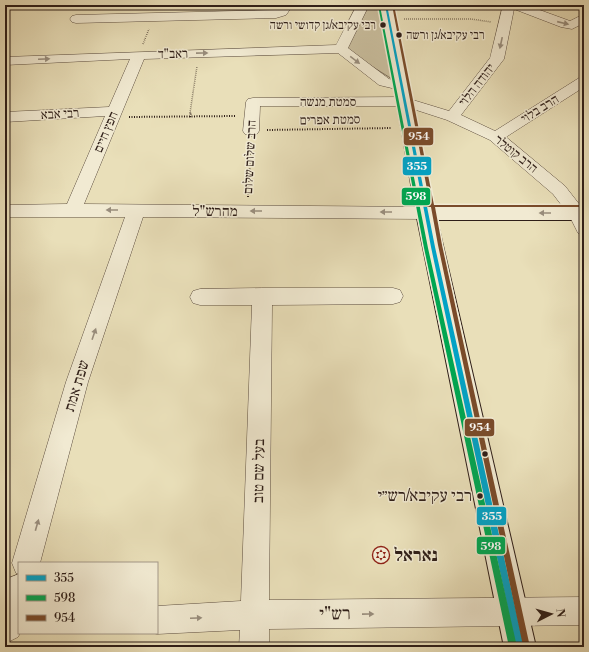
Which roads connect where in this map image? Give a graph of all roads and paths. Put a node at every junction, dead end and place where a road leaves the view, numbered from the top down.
1 (98, 5) edge
2 (284, 5) edge
3 (363, 5) edge
4 (509, 5) edge
5 (515, 5) edge
6 (215, 10) edge
7 (387, 12) edge
8 (154, 17) junction
9 (584, 18) edge
10 (76, 19) dead end
11 (94, 19) junction
12 (505, 25) junction
13 (341, 49) junction
14 (199, 53) junction
15 (138, 55) junction
16 (5, 60) edge
17 (584, 81) edge
18 (402, 96) junction
19 (113, 114) junction
20 (5, 116) edge
21 (252, 116) junction
22 (190, 117) junction
23 (452, 117) junction
24 (409, 128) junction
25 (496, 137) junction
26 (73, 210) junction
27 (136, 210) junction
28 (5, 211) edge
29 (247, 211) junction
30 (425, 213) junction
31 (582, 218) edge
32 (262, 296) junction
33 (393, 296) dead end
34 (200, 297) dead end
35 (26, 562) edge
36 (18, 593) edge
37 (584, 611) edge
38 (513, 612) junction
39 (256, 616) junction
40 (158, 620) edge
41 (11, 627) edge
42 (254, 647) edge
43 (520, 647) edge

1 - 11 street
2 - 6 street
3 - 13 street
4 - 12 street, יהודה הלוי
5 -> 9 street
6 - 8 street
7 - 12 path
7 - 18 street
8 - 11 street
8 - 15 path
10 - 11 street
12 -> 23 street, יהודה הלוי
14 -> 13 street, ראב"ד
13 -> 18 street
14 - 15 street, ראב"ד
14 - 22 path
16 -> 15 street, ראב"ד
15 - 19 street, חפץ חיים
17 - 25 street, הרב בלוי
18 - 21 street, סמטת מנשה
18 - 23 street, הרב קוטלר
18 - 24 street
19 - 20 street, רבי אבא
19 - 22 path, סמטת אפרים
19 - 26 street, חפץ חיים
21 - 22 path, סמטת אפרים
21 - 24 path, סמטת אפרים
21 - 29 path, הרב שלום שלום
23 - 25 street, הרב קוטלר
24 - 30 street
25 - 31 street, הרב קוטלר
27 -> 26 street, מהרש"ל
26 - 28 street, מהרש"ל
27 - 29 street, מהרש"ל
35 -> 27 street, שפת אמת
30 -> 29 street, מהרש"ל
31 -> 30 street
30 - 38 street
32 - 33 street
32 - 34 street
32 - 39 street, בעל שם טוב
36 - 41 street
37 - 38 street, רש"י
39 -> 38 street, רש"י
38 - 43 street
40 -> 39 street, רש"י
39 - 42 street, בעל שם טוב

